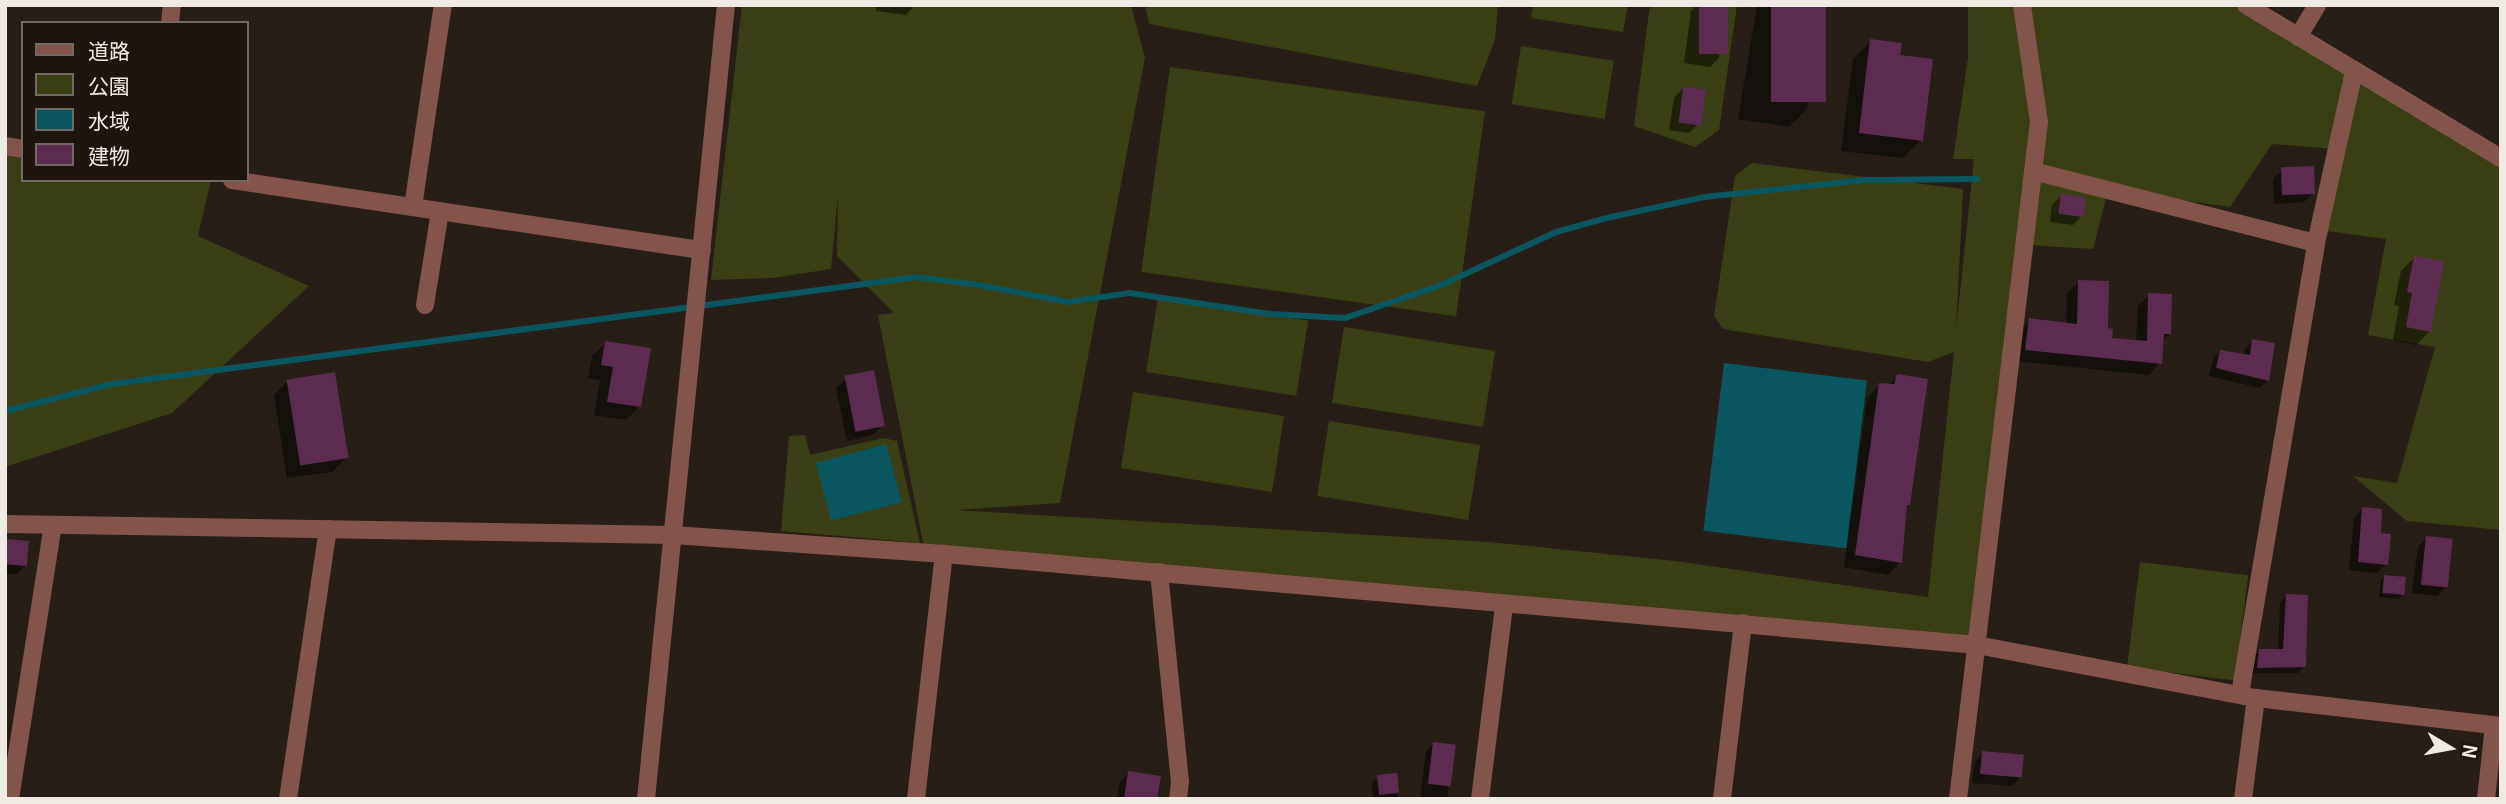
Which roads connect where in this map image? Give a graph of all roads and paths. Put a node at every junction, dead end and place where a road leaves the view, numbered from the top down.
1 (443, 5) edge
2 (726, 5) edge
3 (2022, 5) edge
4 (2246, 5) edge
5 (2317, 5) edge
6 (2298, 37) junction
7 (2354, 71) junction
8 (2501, 158) edge
9 (2033, 171) junction
10 (245, 182) edge
11 (413, 207) junction
12 (440, 211) junction
13 (2316, 243) junction
14 (702, 250) junction
15 (425, 305) dead end
16 (5, 524) edge
17 (53, 525) junction
18 (328, 529) junction
19 (673, 535) junction
20 (944, 554) junction
21 (1159, 572) junction
22 (1504, 605) junction
23 (1743, 623) junction
24 (1977, 645) junction
25 (2248, 696) junction
26 (2497, 726) edge
27 (10, 799) edge
28 (288, 799) edge
29 (646, 799) edge
30 (916, 799) edge
31 (1178, 799) edge
32 (1480, 799) edge
33 (1722, 799) edge
34 (1958, 799) edge
35 (2243, 799) edge
36 (2486, 799) edge

1 - 11 street
2 - 14 street
3 - 9 street
4 - 6 street
5 - 6 street
6 - 7 street
7 - 8 street
7 - 13 street
9 - 13 street
9 - 24 street
10 - 11 street
11 - 12 street
12 - 14 street
12 - 15 street
13 - 25 street
14 - 19 street
16 - 17 street
17 - 18 street
17 - 27 street
18 - 19 street
18 - 28 street
19 - 20 street
19 - 29 street
20 - 21 street
20 - 30 street
21 - 22 street
21 - 31 street
22 - 23 street
22 - 32 street
23 - 24 street
23 - 33 street
24 - 25 street
24 - 34 street
25 - 26 street
25 - 35 street
26 - 36 street

